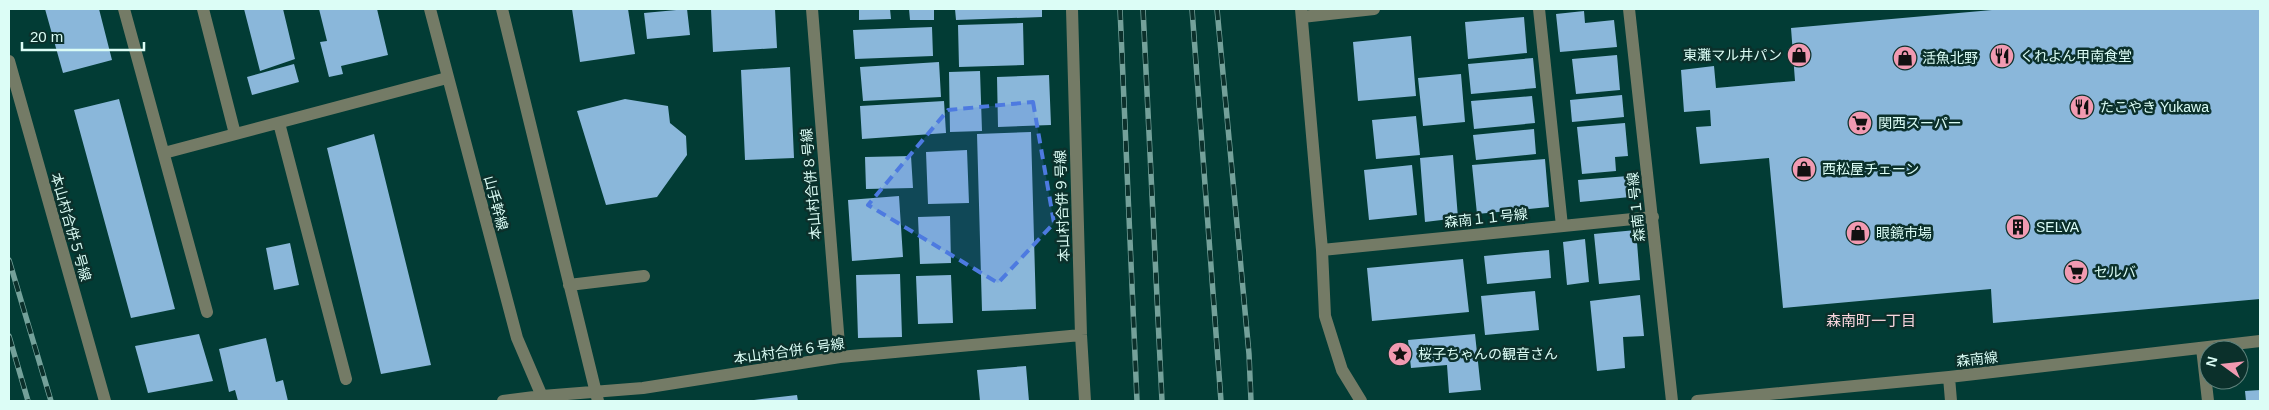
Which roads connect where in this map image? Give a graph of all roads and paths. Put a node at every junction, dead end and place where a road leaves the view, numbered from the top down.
1 (124, 9) edge
2 (203, 9) edge
3 (430, 9) edge
4 (502, 9) edge
5 (812, 9) edge
6 (1072, 9) edge
7 (1374, 9) edge
8 (1539, 9) edge
9 (1629, 9) edge
10 (1301, 13) edge
11 (9, 61) edge
12 (447, 78) junction
13 (279, 123) junction
14 (235, 134) junction
15 (164, 153) junction
16 (1652, 217) junction
17 (1562, 226) junction
18 (1322, 250) junction
19 (644, 276) dead end
20 (569, 285) junction
21 (207, 312) dead end
22 (1081, 335) junction
23 (2199, 348) edge
24 (840, 357) junction
25 (1950, 377) junction
26 (346, 379) dead end
27 (597, 396) edge
28 (543, 398) edge
29 (105, 401) edge
30 (503, 401) edge
31 (1085, 401) edge
32 (1361, 401) edge
33 (1672, 401) edge
34 (1698, 401) edge
35 (1951, 401) edge

1 - 15 street
2 - 14 street
3 - 12 street, 山手幹線
4 - 20 street
5 - 24 street, 本山村合併８号線
6 - 22 street, 本山村合併９号線
7 - 10 street
8 - 17 street
9 - 16 street, 森南１号線
10 - 18 street
11 - 29 street, 本山村合併５号線
12 - 13 street
12 - 28 street, 山手幹線
13 - 14 street
13 - 26 street
14 - 15 street
15 - 21 street
16 - 17 street, 森南１１号線
16 - 33 street, 森南１号線
17 - 18 street, 森南１１号線
18 - 32 street
19 - 20 street
20 - 27 street
22 - 24 street, 本山村合併６号線
22 - 31 street, 本山村合併９号線
23 - 25 street, 森南線
24 - 27 street, 本山村合併６号線
25 - 34 street, 森南線
25 - 35 street
27 - 28 street, 本山村合併６号線
28 - 30 street, 本山村合併６号線

